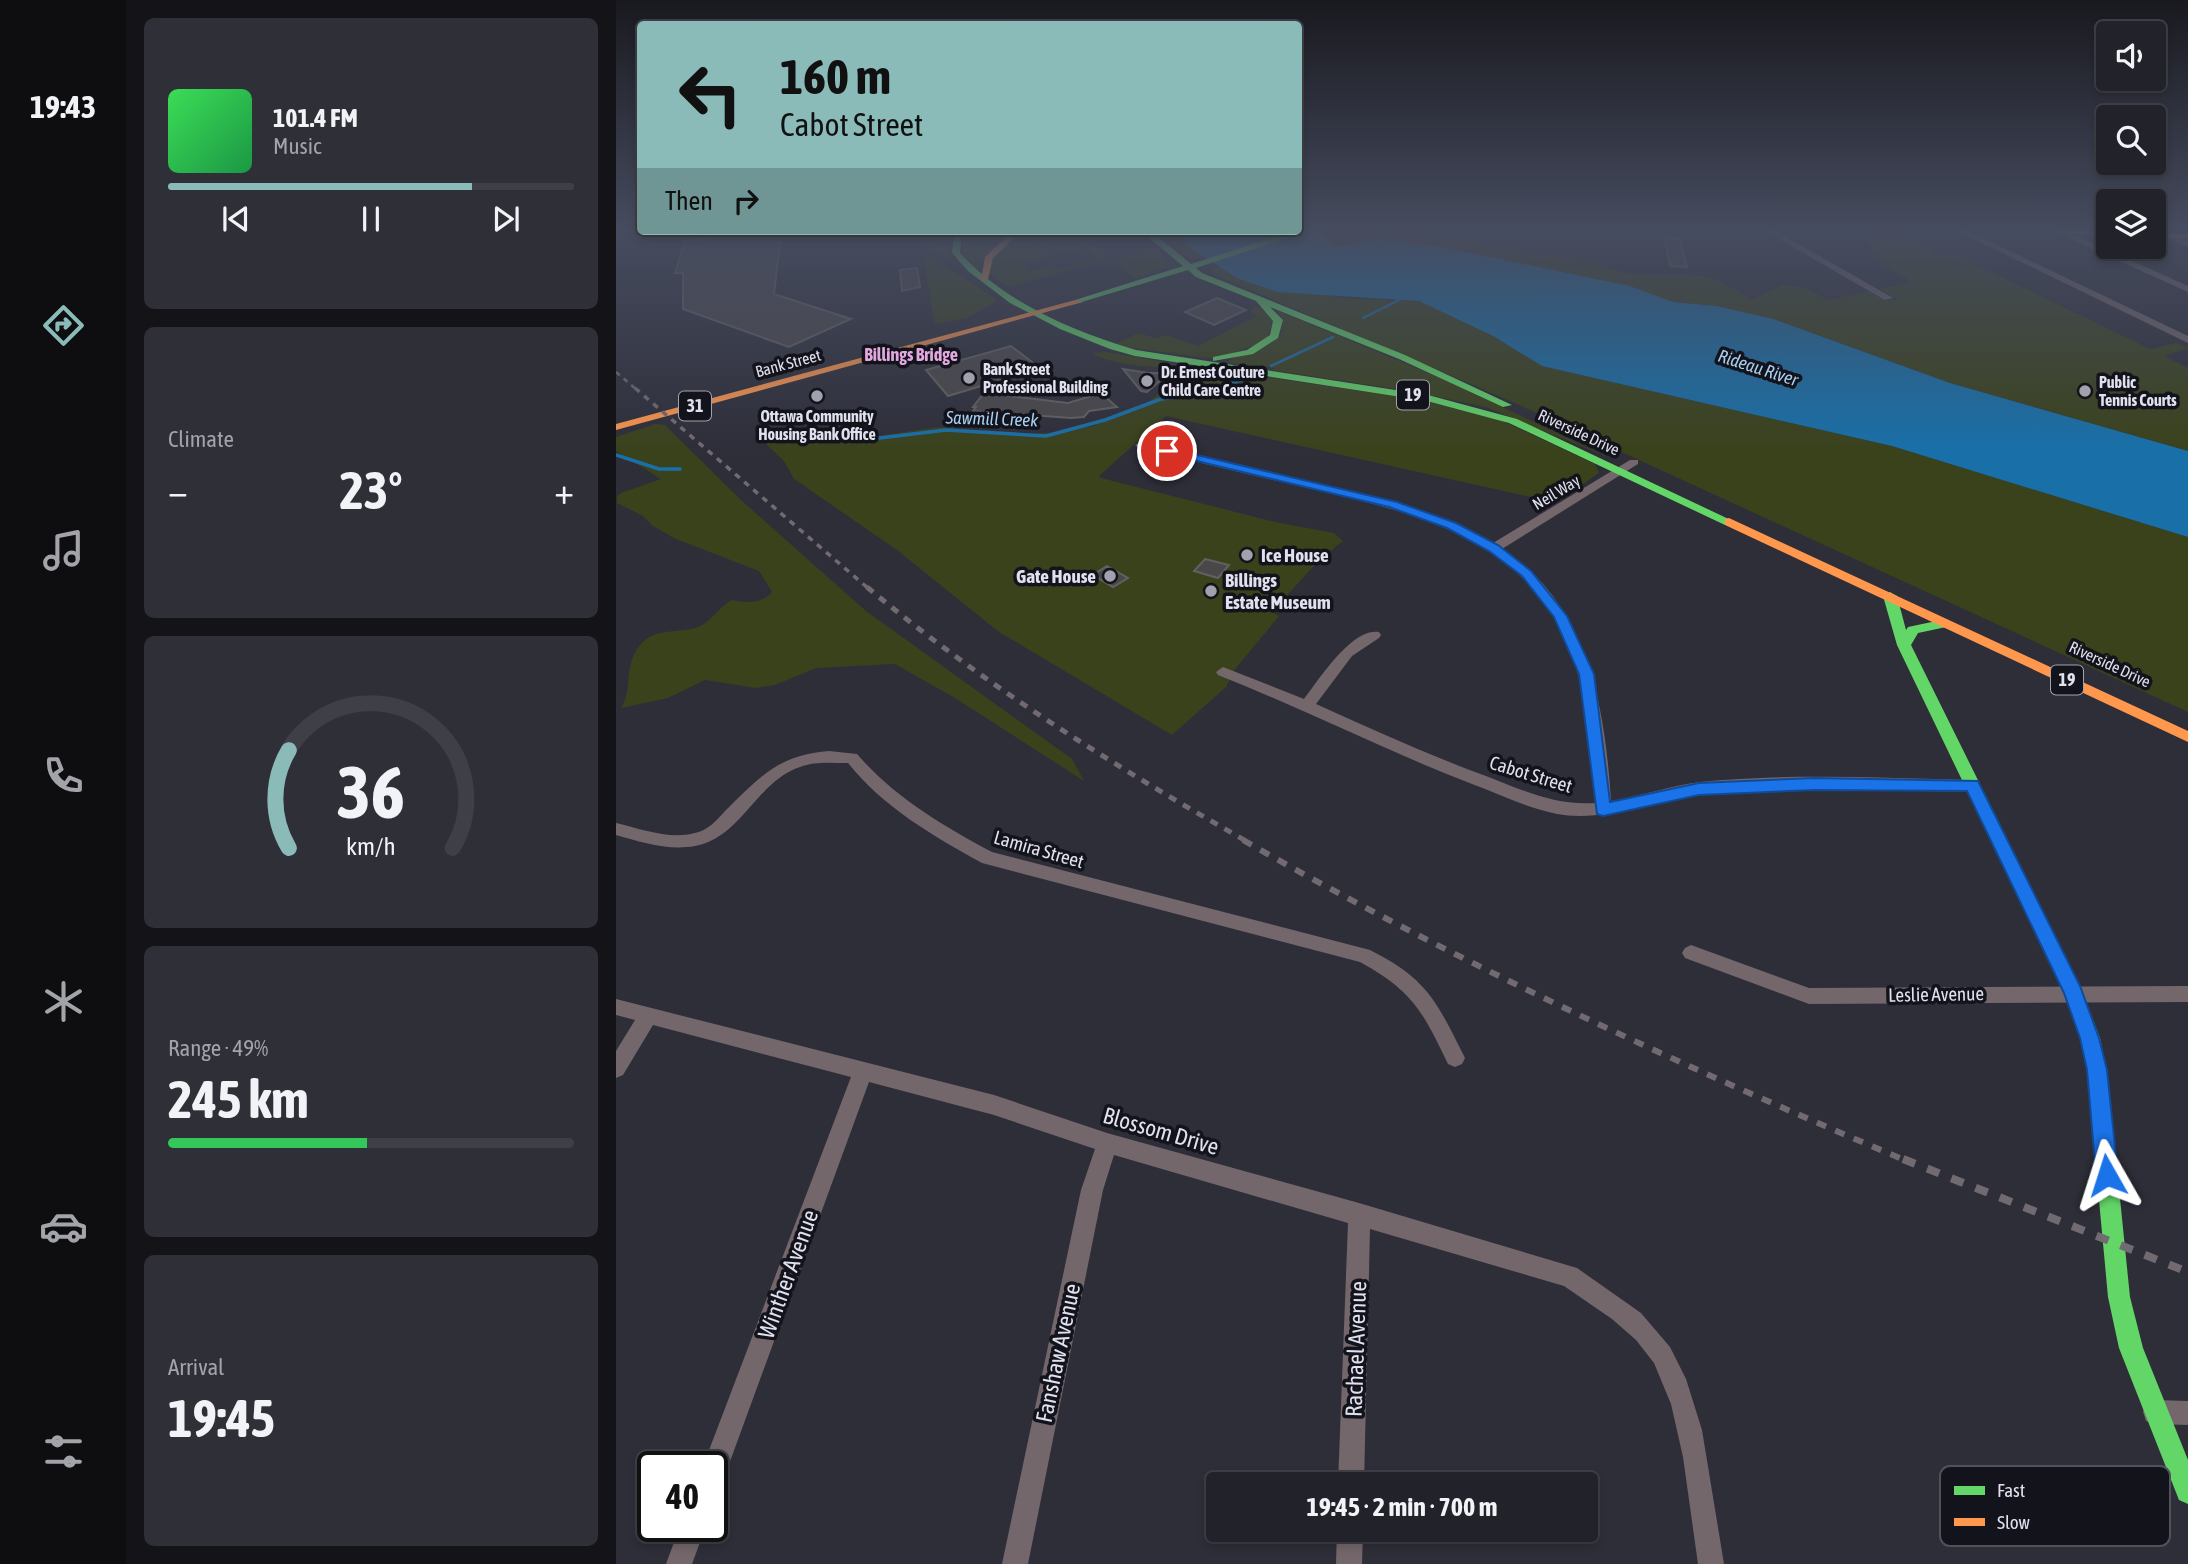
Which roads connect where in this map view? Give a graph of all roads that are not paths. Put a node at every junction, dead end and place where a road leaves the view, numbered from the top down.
1 (1000, 304) edge
2 (1024, 304) edge
3 (1060, 304) edge
4 (1262, 304) edge
5 (1265, 304) edge
6 (2111, 304) edge
7 (1034, 310) junction
8 (977, 321) junction
9 (1002, 323) junction
10 (1059, 328) junction
11 (2188, 341) edge
12 (1192, 361) junction
13 (616, 416) edge
14 (616, 426) edge
15 (1141, 445) dead end
16 (1628, 467) junction
17 (1494, 548) junction
18 (1895, 591) junction
19 (1946, 623) junction
20 (1374, 635) dead end
21 (1905, 645) junction
22 (1223, 672) dead end
23 (1307, 706) junction
24 (2188, 719) edge
25 (2188, 737) edge
26 (1973, 786) junction
27 (1603, 809) junction
28 (616, 829) edge
29 (1691, 953) dead end
30 (2073, 992) junction
31 (2188, 994) edge
32 (616, 1007) edge
33 (648, 1016) junction
34 (1455, 1058) dead end
35 (616, 1069) edge
36 (863, 1072) junction
37 (1107, 1143) junction
38 (1359, 1214) junction
39 (2155, 1412) junction
40 (2188, 1413) edge
41 (721, 1451) edge
42 (1351, 1472) edge
43 (2188, 1491) edge
44 (687, 1542) edge
45 (1350, 1542) edge
46 (679, 1564) edge
47 (1014, 1564) edge
48 (1349, 1564) edge
49 (1711, 1564) edge

1 - 8 main road
2 - 7 main road, Riverside Drive / 19
3 - 7 main road, Bank Street / 31
4 - 12 main road
5 - 16 main road, Riverside Drive / 19
6 - 11 street
7 - 8 main road, Bank Street / 31
7 - 9 main road, Bank Street / 31
7 - 10 main road, Riverside Drive / 19
8 - 13 main road, Bank Street / 31
9 - 10 main road
9 - 14 main road, Bank Street / 31
10 - 12 main road, Riverside Drive / 19
12 - 16 main road, Riverside Drive / 19
15 - 17 street
16 - 17 street, Neil Way
16 - 18 main road, Riverside Drive / 19
17 - 27 street
18 - 19 main road, Riverside Drive / 19
18 - 21 main road
18 - 24 main road, Riverside Drive / 19
19 - 21 main road
19 - 25 main road, Riverside Drive / 19
20 - 23 street
21 - 26 main road
22 - 23 street, Cabot Street
23 - 27 street, Cabot Street
26 - 27 street, Cabot Street
26 - 30 main road
28 - 34 street, Lamira Street
29 - 30 street, Leslie Avenue
30 - 31 street, Leslie Avenue
30 - 39 main road
32 - 33 street, Blossom Drive
33 - 35 street
33 - 36 street, Blossom Drive
36 - 37 street, Blossom Drive
36 - 41 street, Winther Avenue
37 - 38 street, Blossom Drive
37 - 47 street, Fanshaw Avenue
38 - 42 street, Rachael Avenue
38 - 49 street, Blossom Drive
39 - 40 street
39 - 43 main road
44 - 46 street
45 - 48 street

